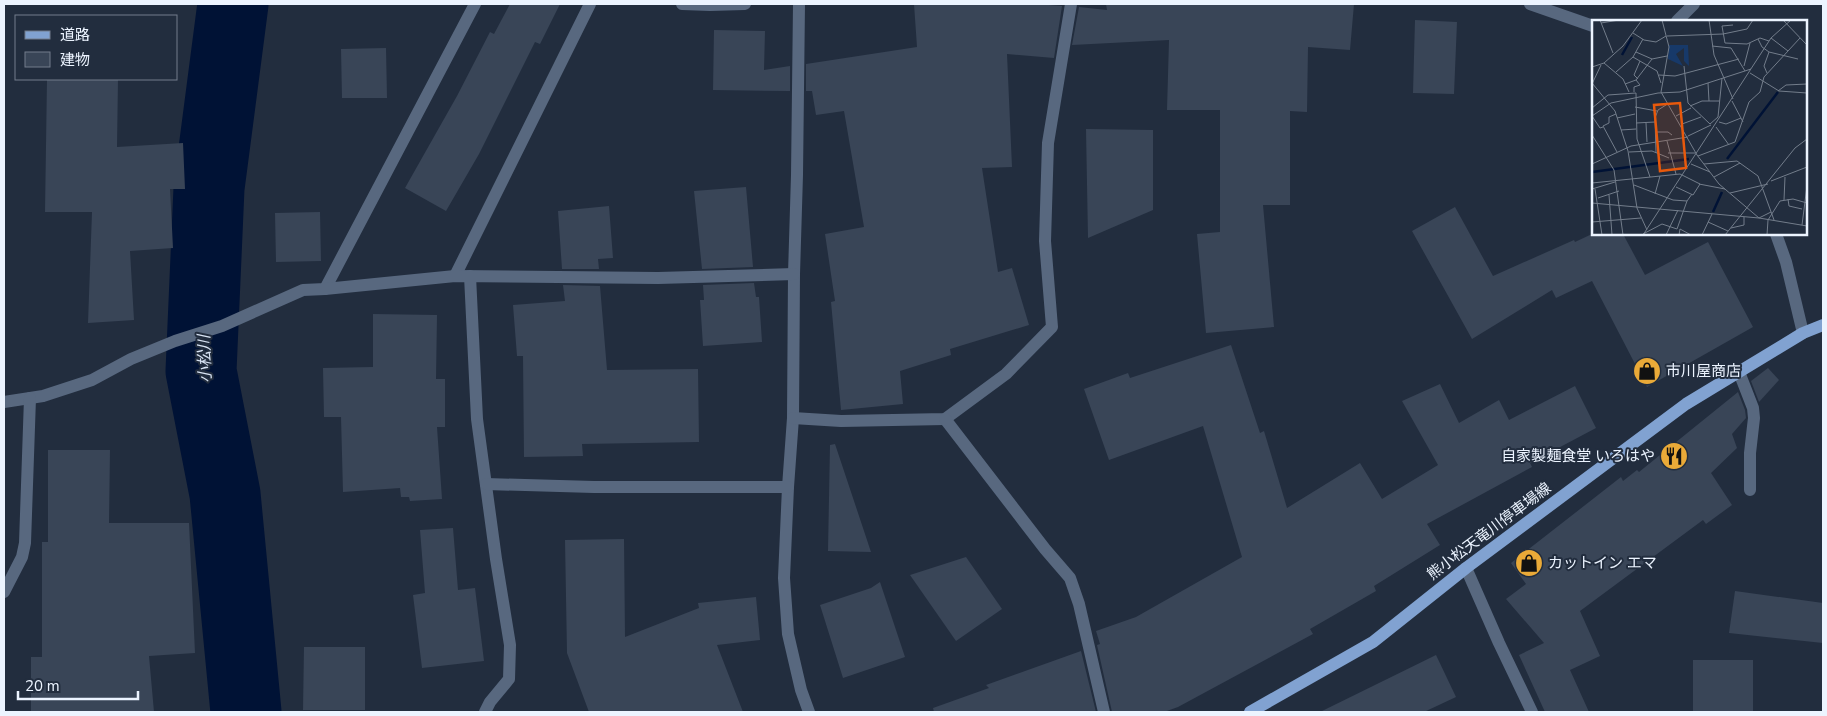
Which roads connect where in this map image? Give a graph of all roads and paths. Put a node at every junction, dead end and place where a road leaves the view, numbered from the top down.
1 (475, 4) edge
2 (590, 4) edge
3 (682, 4) edge
4 (745, 4) edge
5 (799, 4) edge
6 (1071, 4) edge
7 (1530, 4) edge
8 (1694, 4) edge
9 (1678, 20) edge
10 (1592, 26) edge
11 (1776, 235) edge
12 (794, 274) junction
13 (455, 276) junction
14 (470, 276) junction
15 (325, 289) junction
16 (1823, 325) edge
17 (1803, 333) junction
18 (1739, 372) junction
19 (30, 398) junction
20 (4, 402) edge
21 (793, 418) junction
22 (945, 419) junction
23 (486, 484) junction
24 (788, 486) junction
25 (1750, 490) dead end
26 (1466, 568) junction
27 (4, 592) edge
28 (485, 712) edge
29 (809, 712) edge
30 (1104, 712) edge
31 (1250, 712) edge
32 (1532, 712) edge

1 - 15 street
2 - 13 street
3 - 4 street
5 - 12 street
6 - 22 street
7 - 10 street
8 - 9 street
11 - 17 street
12 - 14 street
12 - 21 street
13 - 14 street
13 - 15 street
14 - 23 street
15 - 19 street
16 - 17 main road, 熊小松天竜川停車場線
17 - 18 main road, 熊小松天竜川停車場線
18 - 25 street
18 - 26 main road, 熊小松天竜川停車場線
19 - 20 street
19 - 27 street
21 - 22 street
21 - 24 street
22 - 30 street
23 - 24 street
23 - 28 street
24 - 29 street
26 - 31 main road, 熊小松天竜川停車場線
26 - 32 street

